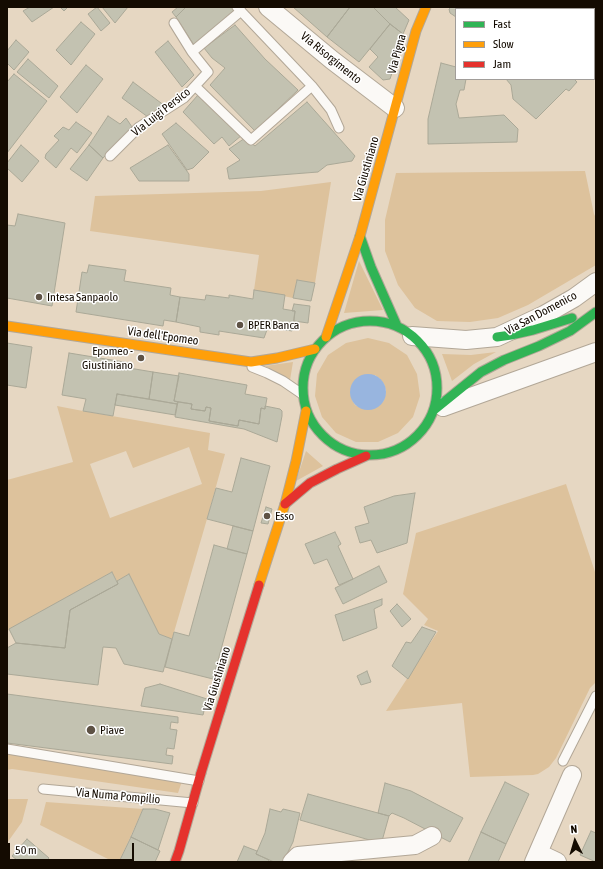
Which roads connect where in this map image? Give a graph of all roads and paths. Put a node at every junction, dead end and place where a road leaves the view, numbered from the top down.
1 (268, 7) edge
2 (426, 7) edge
3 (239, 9) edge
4 (174, 23) dead end
5 (192, 52) junction
6 (195, 86) junction
7 (312, 86) junction
8 (395, 108) junction
9 (339, 128) dead end
10 (110, 156) dead end
11 (360, 236) junction
12 (596, 282) edge
13 (596, 311) edge
14 (7, 326) edge
15 (397, 326) junction
16 (7, 330) edge
17 (412, 336) junction
18 (326, 337) junction
19 (497, 337) junction
20 (315, 349) junction
21 (596, 352) edge
22 (302, 394) junction
23 (434, 410) junction
24 (306, 411) junction
25 (366, 456) junction
26 (285, 504) junction
27 (596, 696) edge
28 (7, 749) edge
29 (568, 768) joint
30 (200, 777) junction
31 (43, 789) dead end
32 (193, 803) junction
33 (432, 836) dead end
34 (180, 851) junction
35 (536, 858) edge
36 (175, 862) edge
37 (180, 862) edge
38 (292, 862) edge
39 (557, 862) edge

1 - 8 street, Via Risorgimento
2 - 8 main road, Via Pigna
3 - 5 lane
3 - 7 lane
4 - 5 lane
5 - 6 lane, Via Luigi Persico
6 - 7 lane, Via Luigi Persico
6 - 10 lane, Via Luigi Persico
7 - 9 lane
8 - 11 main road, Via Giustiniano
11 - 15 main road
11 - 18 main road, Via Giustiniano
12 - 19 street, Via San Domenico
13 - 19 main road
13 - 23 main road
14 - 20 main road, Via dell'Epomeo
15 - 17 main road
15 - 18 main road
16 - 22 lane, Via dell'Epomeo
17 - 19 street, Via San Domenico
17 - 23 main road
18 - 20 main road
20 - 22 main road
21 - 23 street
22 - 24 main road
23 - 25 main road
24 - 25 main road
24 - 26 main road, Via Giustiniano
25 - 26 main road
26 - 30 main road, Via Giustiniano, bridge
27 - 29 lane
28 - 30 lane
29 - 35 street
30 - 32 main road, Via Giustiniano
31 - 32 lane, Via Numa Pompilio
32 - 34 main road, Via Giustiniano
33 - 38 street
34 - 36 main road, Via Giustiniano
34 - 37 main road
35 - 39 street

